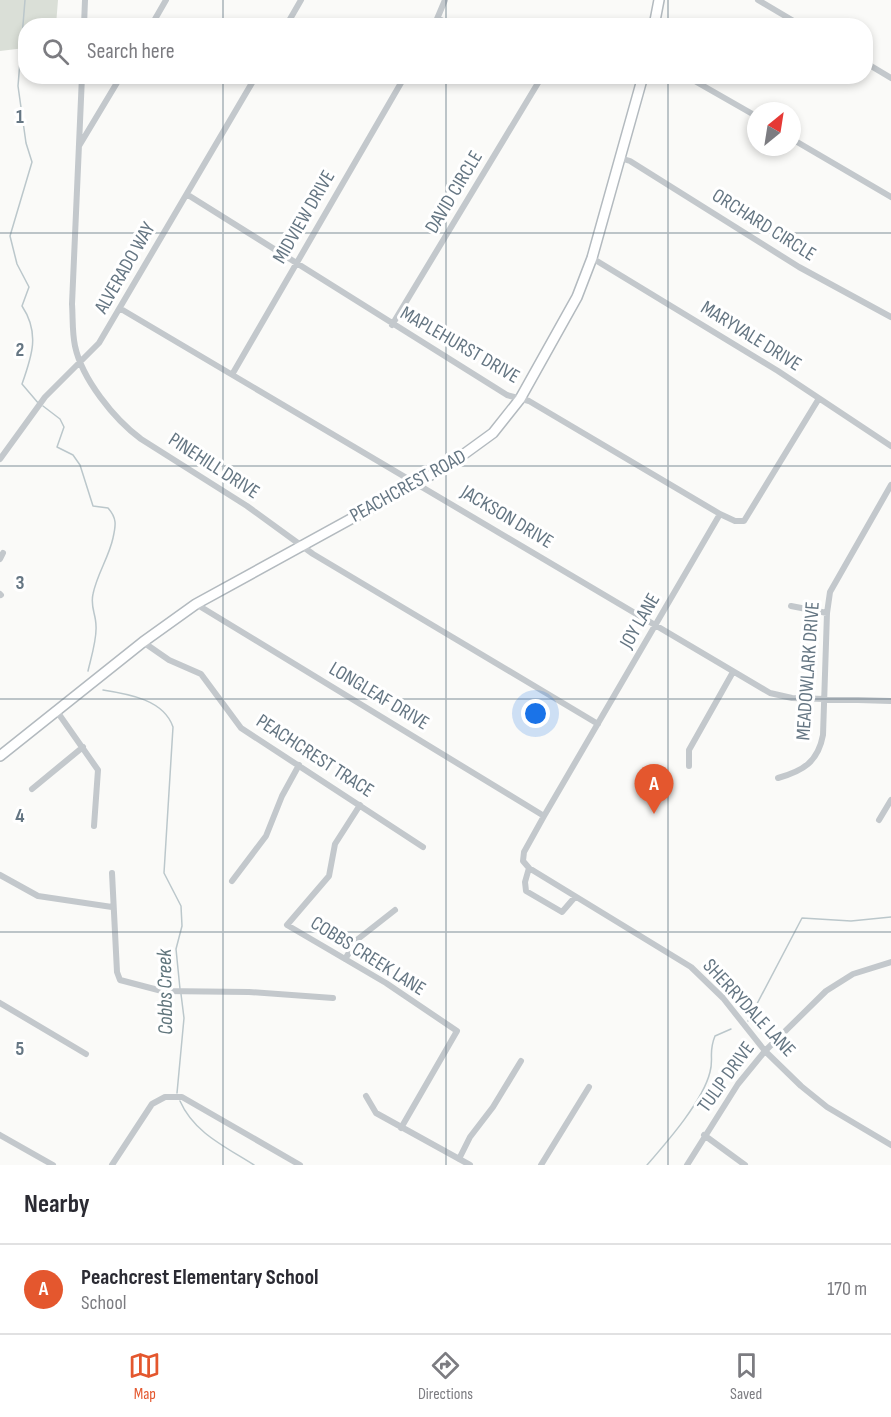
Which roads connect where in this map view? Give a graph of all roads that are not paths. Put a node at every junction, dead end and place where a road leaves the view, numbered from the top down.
1 (85, 0) edge
2 (166, 0) edge
3 (301, 0) edge
4 (445, 0) edge
5 (658, 0) edge
6 (758, 0) edge
7 (84, 18) edge
8 (156, 18) edge
9 (291, 18) edge
10 (438, 18) edge
11 (655, 18) edge
12 (788, 18) edge
13 (873, 67) edge
14 (891, 78) edge
15 (82, 84) edge
16 (116, 84) edge
17 (251, 84) edge
18 (400, 84) edge
19 (537, 84) edge
20 (641, 84) edge
21 (700, 84) edge
22 (747, 111) edge
23 (801, 144) edge
24 (79, 147) junction
25 (620, 158) junction
26 (188, 195) junction
27 (891, 197) edge
28 (592, 258) junction
29 (296, 265) junction
30 (121, 309) junction
31 (891, 317) edge
32 (392, 325) junction
33 (81, 363) junction
34 (233, 374) junction
35 (520, 399) junction
36 (818, 400) junction
37 (891, 446) edge
38 (1, 456) edge
39 (417, 483) junction
40 (891, 485) edge
41 (720, 514) junction
42 (302, 545) junction
43 (196, 604) junction
44 (791, 606) dead end
45 (826, 613) junction
46 (656, 625) junction
47 (143, 642) junction
48 (733, 672) junction
49 (824, 699) junction
50 (891, 701) edge
51 (56, 710) junction
52 (598, 724) junction
53 (83, 747) junction
54 (0, 756) edge
55 (299, 765) junction
56 (689, 766) dead end
57 (777, 778) dead end
58 (32, 789) dead end
59 (891, 800) edge
60 (360, 805) junction
61 (544, 816) junction
62 (879, 820) dead end
63 (94, 826) dead end
64 (423, 847) dead end
65 (529, 868) junction
66 (112, 873) dead end
67 (0, 875) edge
68 (232, 881) dead end
69 (575, 897) junction
70 (112, 907) junction
71 (395, 910) dead end
72 (345, 959) junction
73 (890, 964) edge
74 (333, 998) dead end
75 (0, 1003) edge
76 (765, 1051) junction
77 (86, 1054) dead end
78 (521, 1061) dead end
79 (589, 1087) dead end
80 (366, 1096) dead end
81 (401, 1128) junction
82 (0, 1135) edge
83 (704, 1135) junction
84 (891, 1145) edge
85 (459, 1159) junction
86 (53, 1165) edge
87 (112, 1165) edge
88 (300, 1165) edge
89 (470, 1165) edge
90 (541, 1165) edge
91 (687, 1165) edge
92 (744, 1165) edge

1 - 7 street
2 - 8 street
3 - 9 street
4 - 10 street
5 - 11 street
6 - 12 street
13 - 14 street
15 - 24 street, PINEHILL DRIVE
16 - 24 street
17 - 26 street, ALVERADO WAY
18 - 29 street, MIDVIEW DRIVE
19 - 32 street, DAVID CIRCLE
20 - 25 street, PEACHCREST ROAD
21 - 22 street
23 - 27 street
24 - 33 street, PINEHILL DRIVE
25 - 28 street, PEACHCREST ROAD
25 - 31 street, ORCHARD CIRCLE
26 - 29 street, MAPLEHURST DRIVE
26 - 30 street, ALVERADO WAY
28 - 35 street, PEACHCREST ROAD
28 - 36 street, MARYVALE DRIVE
29 - 32 street, MAPLEHURST DRIVE
29 - 34 street, MIDVIEW DRIVE
30 - 33 street, ALVERADO WAY
30 - 34 street, JACKSON DRIVE
32 - 35 street, MAPLEHURST DRIVE
33 - 38 street, ALVERADO WAY
33 - 42 street, PINEHILL DRIVE
34 - 39 street, JACKSON DRIVE
35 - 39 street, PEACHCREST ROAD
35 - 41 street, MAPLEHURST DRIVE
36 - 37 street, MARYVALE DRIVE
36 - 41 street
39 - 42 street, PEACHCREST ROAD
39 - 46 street, JACKSON DRIVE
40 - 45 street, MEADOWLARK DRIVE
41 - 46 street, JOY LANE
42 - 43 street, PEACHCREST ROAD
42 - 52 street, PINEHILL DRIVE
43 - 47 street, PEACHCREST ROAD
43 - 61 street, LONGLEAF DRIVE
44 - 45 street
45 - 49 street, MEADOWLARK DRIVE
46 - 48 street, JACKSON DRIVE
46 - 52 street, JOY LANE
47 - 51 street, PEACHCREST ROAD
47 - 55 street, PEACHCREST TRACE
48 - 49 street, JACKSON DRIVE
48 - 56 street
49 - 50 street, JACKSON DRIVE
49 - 57 street, MEADOWLARK DRIVE
51 - 53 street
51 - 54 street, PEACHCREST ROAD
52 - 61 street, JOY LANE
53 - 58 street
53 - 63 street
55 - 60 street, PEACHCREST TRACE
55 - 68 street
59 - 62 street
60 - 64 street, PEACHCREST TRACE
60 - 72 street, COBBS CREEK LANE
61 - 65 street, JOY LANE
65 - 69 street, SHERRYDALE LANE
65 - 69 street, JOY LANE
66 - 70 street
67 - 70 street
69 - 76 street, SHERRYDALE LANE
70 - 74 street
71 - 72 street
72 - 81 street, COBBS CREEK LANE
73 - 76 street, TULIP DRIVE
75 - 77 street
76 - 83 street, TULIP DRIVE
76 - 84 street, SHERRYDALE LANE
78 - 85 street
79 - 90 street
80 - 81 street
81 - 85 street
82 - 86 street
83 - 91 street, TULIP DRIVE
83 - 92 street
85 - 89 street
87 - 88 street

